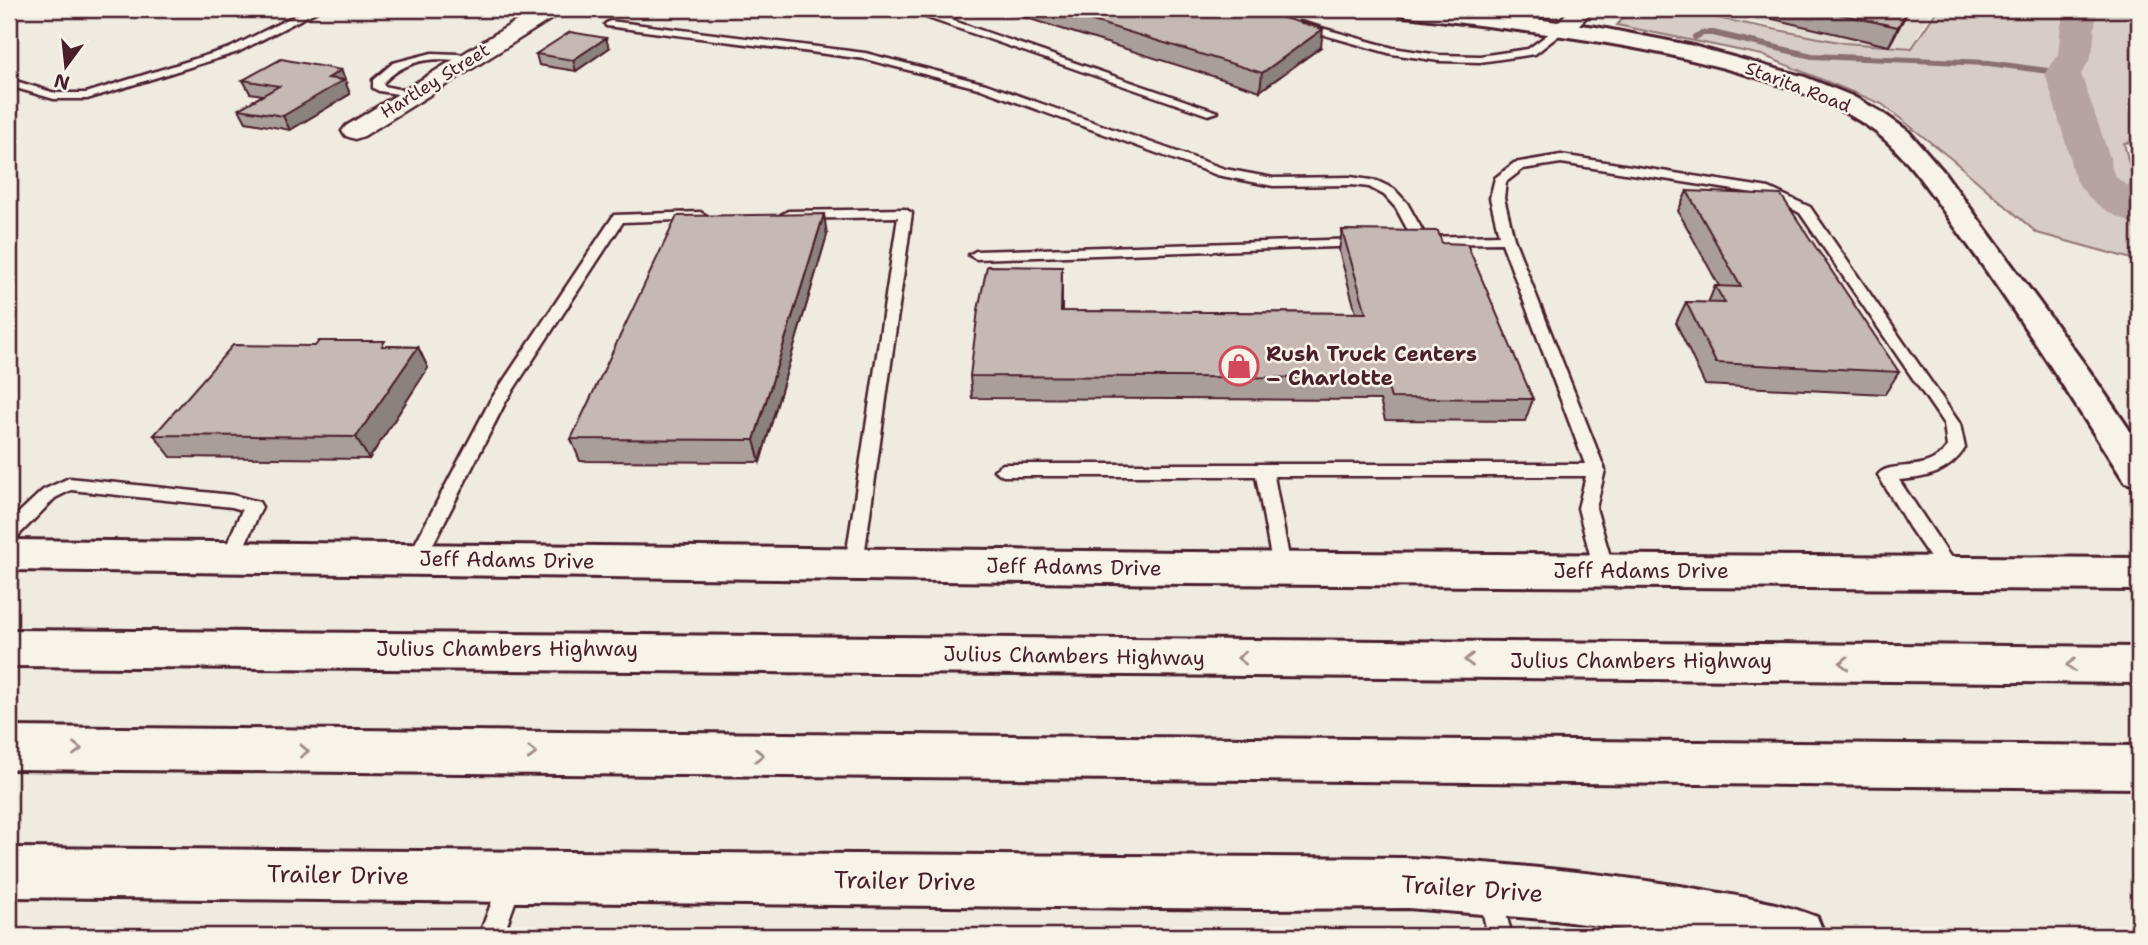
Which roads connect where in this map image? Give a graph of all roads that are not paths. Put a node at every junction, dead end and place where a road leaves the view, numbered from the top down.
1 (316, 9) edge
2 (551, 9) edge
3 (907, 9) edge
4 (965, 9) edge
5 (1406, 9) edge
6 (1583, 9) edge
7 (942, 20) junction
8 (1294, 23) edge
9 (610, 24) dead end
10 (1562, 29) junction
11 (471, 59) junction
12 (9, 82) edge
13 (412, 95) junction
14 (1212, 112) dead end
15 (355, 131) dead end
16 (769, 215) edge
17 (715, 216) edge
18 (1507, 239) junction
19 (1379, 243) edge
20 (976, 255) dead end
21 (1003, 470) dead end
22 (1596, 470) junction
23 (1264, 471) junction
24 (2139, 473) edge
25 (9, 534) edge
26 (9, 555) edge
27 (230, 558) junction
28 (416, 559) junction
29 (854, 564) junction
30 (1282, 568) junction
31 (1604, 570) junction
32 (1951, 573) junction
33 (2139, 574) edge
34 (9, 648) edge
35 (2139, 665) edge
36 (9, 748) edge
37 (2139, 767) edge
38 (9, 872) edge
39 (512, 877) junction
40 (1495, 913) edge
41 (491, 936) edge
42 (1798, 936) edge

1 - 12 lane
2 - 11 street, Hartley Street
3 - 7 lane
4 - 7 lane
5 - 10 main road, Starita Road
6 - 10 street
7 - 14 lane
8 - 10 lane
9 - 18 lane
10 - 24 main road, Starita Road
11 - 13 street, Hartley Street
11 - 13 lane
13 - 15 street, Hartley Street
16 - 29 lane
17 - 28 lane
18 - 22 lane
18 - 32 lane
19 - 20 lane
21 - 23 lane
22 - 23 lane
22 - 31 lane
23 - 30 lane
25 - 27 lane
26 - 27 main road, Jeff Adams Drive
27 - 28 main road, Jeff Adams Drive
28 - 29 main road, Jeff Adams Drive
29 - 30 main road, Jeff Adams Drive
30 - 31 main road, Jeff Adams Drive
31 - 32 main road, Jeff Adams Drive
32 - 33 main road, Jeff Adams Drive
35 -> 34 main road, Julius Chambers Highway
36 -> 37 main road
38 - 39 main road, Trailer Drive
39 - 40 main road, Trailer Drive
39 - 41 lane
40 - 42 main road, Trailer Drive

